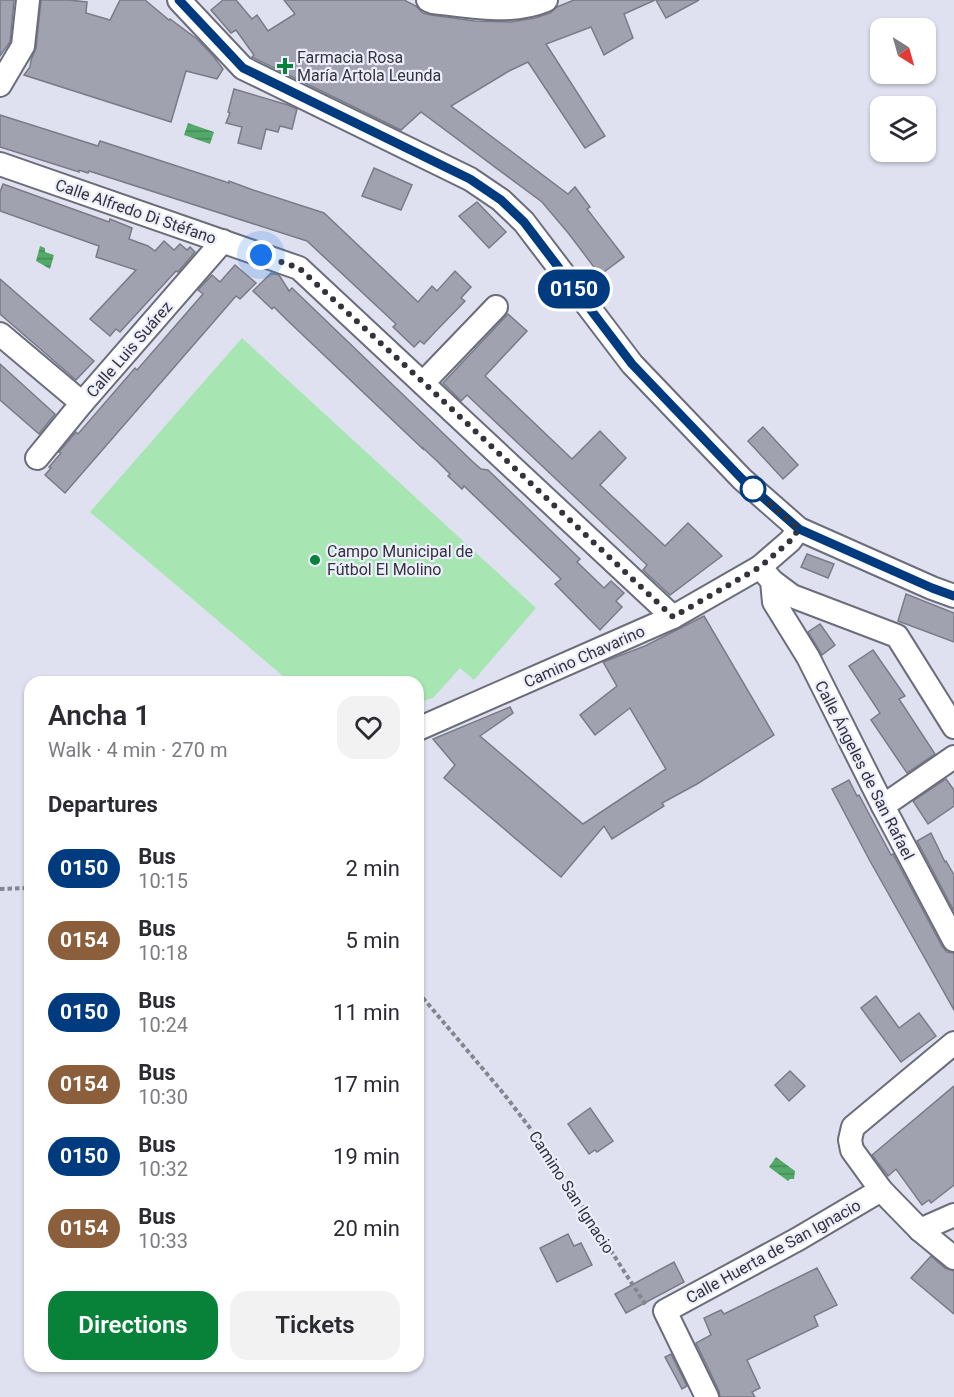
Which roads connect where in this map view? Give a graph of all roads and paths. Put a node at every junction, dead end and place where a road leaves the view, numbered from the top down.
1 (28, 0) edge
2 (428, 0) edge
3 (546, 0) edge
4 (188, 3) edge
5 (0, 85) edge
6 (0, 164) edge
7 (223, 241) junction
8 (496, 307) dead end
9 (0, 334) edge
10 (423, 382) junction
11 (82, 404) junction
12 (37, 458) dead end
13 (799, 529) junction
14 (768, 584) junction
15 (954, 596) edge
16 (673, 617) junction
17 (424, 726) edge
18 (954, 727) edge
19 (954, 757) edge
20 (883, 806) junction
21 (24, 888) edge
22 (0, 889) edge
23 (954, 940) edge
24 (424, 999) edge
25 (954, 1043) edge
26 (881, 1190) junction
27 (954, 1215) edge
28 (920, 1230) junction
29 (954, 1258) edge
30 (665, 1311) junction
31 (707, 1397) edge

1 - 5 street
2 - 3 street
4 - 13 street
6 - 7 street, Calle Alfredo Di Stéfano
7 - 10 street, Calle Alfredo Di Stéfano
7 - 11 street, Calle Luis Suárez
8 - 10 street
9 - 11 street
10 - 16 street, Calle Alfredo Di Stéfano
11 - 12 street, Calle Luis Suárez
13 - 14 street, Camino Chavarino
13 - 15 street
14 - 16 street, Camino Chavarino
14 - 18 street
14 - 20 street, Calle Ángeles de San Rafael
16 - 17 street, Camino Chavarino
19 - 20 street
20 - 23 street, Calle Ángeles de San Rafael
21 - 22 path
24 - 30 path, Camino San Ignacio
25 - 26 street
26 - 28 street
26 - 30 street, Calle Huerta de San Ignacio
27 - 28 street
28 - 29 street
30 - 31 street

